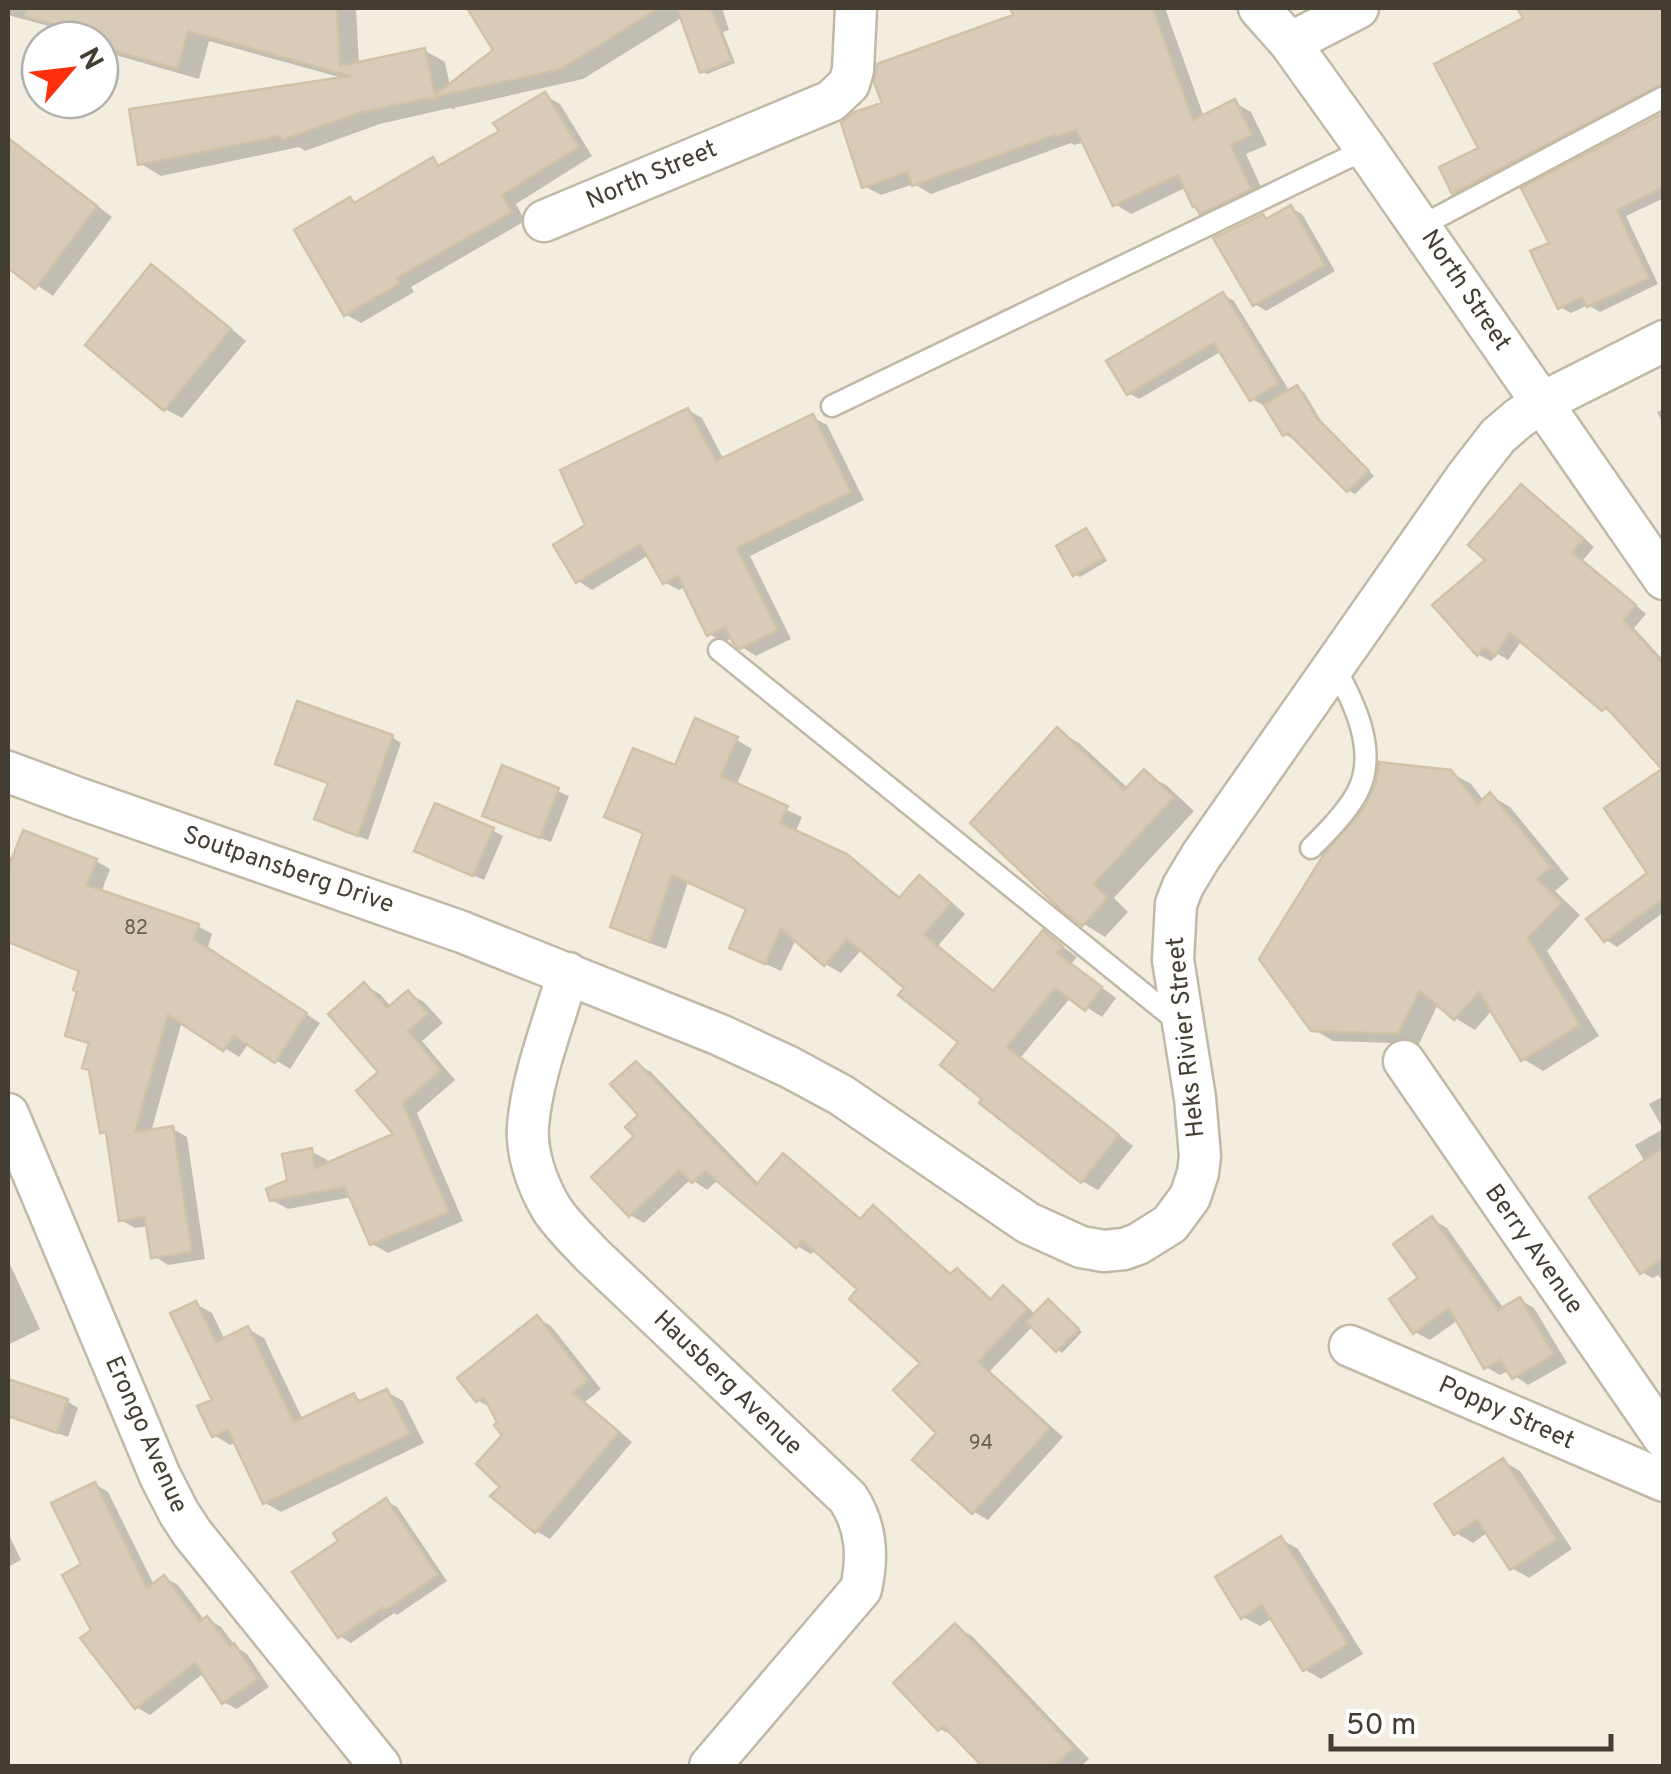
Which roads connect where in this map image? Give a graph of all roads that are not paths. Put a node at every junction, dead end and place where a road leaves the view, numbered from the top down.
1 (856, 8) edge
2 (1259, 8) edge
3 (1358, 8) edge
4 (1290, 43) junction
5 (1664, 97) edge
6 (1366, 148) junction
7 (544, 221) dead end
8 (1421, 226) junction
9 (1664, 341) edge
10 (1541, 404) junction
11 (832, 406) dead end
12 (1664, 579) edge
13 (719, 650) dead end
14 (1334, 666) junction
15 (8, 772) edge
16 (1312, 848) dead end
17 (568, 974) junction
18 (1183, 1026) junction
19 (1404, 1061) dead end
20 (8, 1114) edge
21 (1350, 1346) dead end
22 (1664, 1438) edge
23 (1664, 1481) edge
24 (380, 1766) edge
25 (710, 1766) edge

1 - 7 street, North Street
2 - 4 street, North Street
3 - 4 street
4 - 6 street, North Street
5 - 8 lane
6 - 8 street, North Street
6 - 11 lane
8 - 10 street, North Street
9 - 10 street, Heks Rivier Street
10 - 12 street, North Street
10 - 14 street, Heks Rivier Street
13 - 18 lane
14 - 16 lane
14 - 18 street, Heks Rivier Street
15 - 17 street, Soutpansberg Drive
17 - 18 street, Heks Rivier Street
17 - 25 street, Hausberg Avenue
19 - 22 street, Berry Avenue
20 - 24 street, Erongo Avenue
21 - 23 street, Poppy Street

